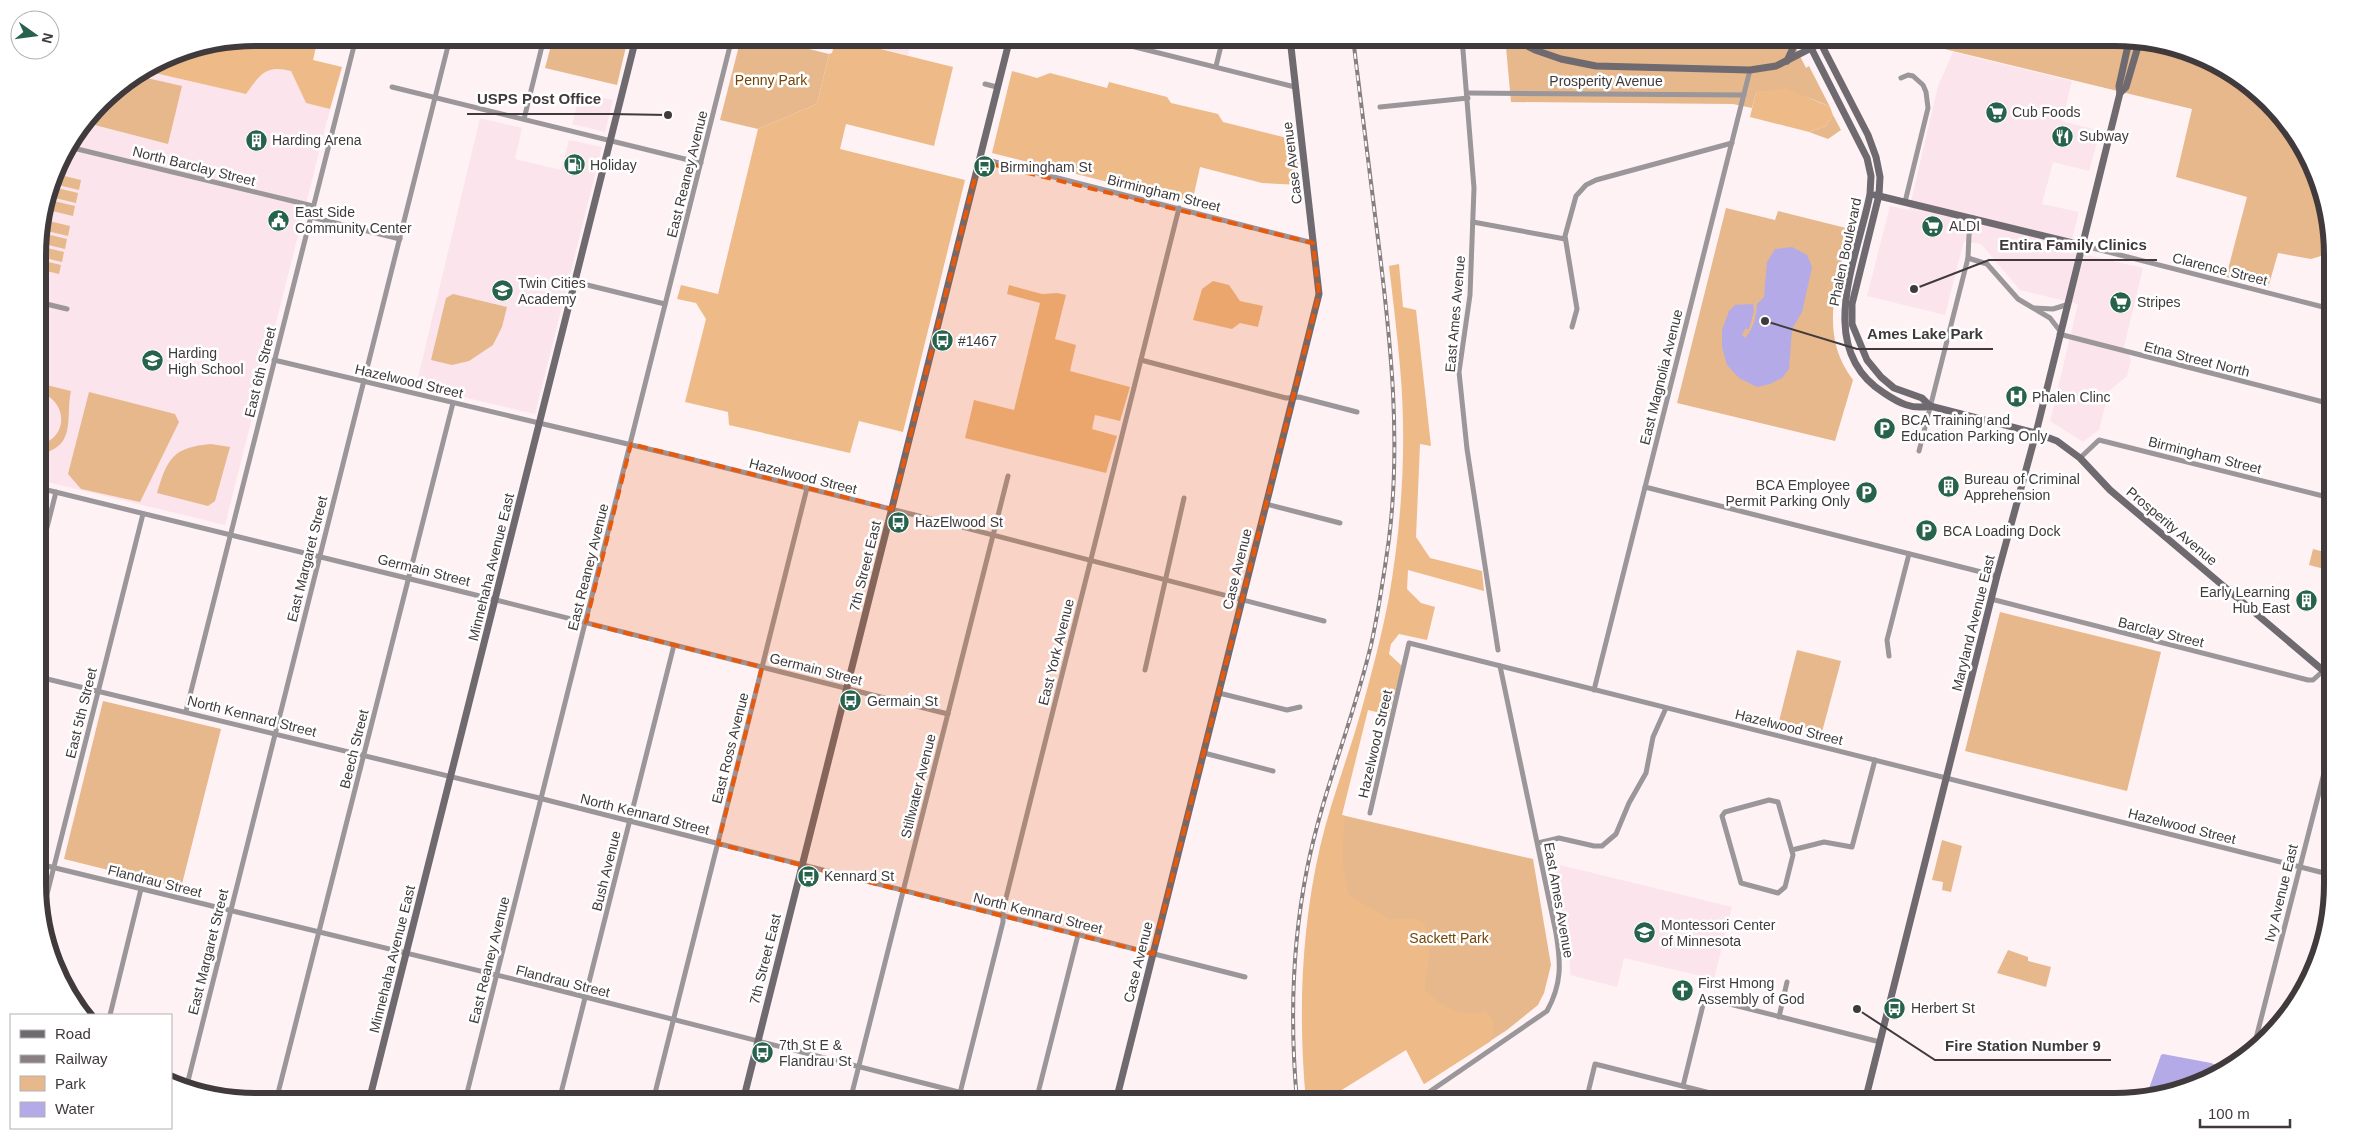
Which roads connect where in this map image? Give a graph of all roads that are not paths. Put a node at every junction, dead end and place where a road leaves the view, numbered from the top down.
1 (354, 46) edge
2 (448, 46) edge
3 (542, 46) edge
4 (634, 46) edge
5 (730, 46) edge
6 (1008, 46) edge
7 (1139, 46) edge
8 (1221, 46) edge
9 (1291, 46) edge
10 (1463, 46) edge
11 (1527, 46) edge
12 (1794, 46) edge
13 (1822, 46) edge
14 (2128, 47) edge
15 (1812, 48) joint
16 (2138, 48) edge
17 (1787, 61) junction
18 (1216, 66) junction
19 (1750, 70) junction
20 (1901, 78) dead end
21 (985, 84) dead end
22 (392, 87) dead end
23 (998, 87) junction
24 (1295, 87) junction
25 (2120, 93) junction
26 (1467, 95) junction
27 (1744, 95) junction
28 (435, 98) junction
29 (1380, 107) dead end
30 (524, 119) junction
31 (611, 141) junction
32 (1732, 144) junction
33 (76, 149) edge
34 (979, 161) junction
35 (701, 163) junction
36 (1870, 194) junction
37 (1879, 195) junction
38 (1905, 202) junction
39 (314, 206) junction
40 (1179, 208) junction
41 (311, 217) junction
42 (1974, 218) junction
43 (1473, 222) junction
44 (400, 238) junction
45 (1565, 239) junction
46 (1313, 242) junction
47 (2081, 245) junction
48 (1968, 258) junction
49 (575, 282) junction
50 (46, 304) edge
51 (665, 304) junction
52 (2066, 305) junction
53 (2324, 307) edge
54 (2034, 308) junction
55 (67, 309) dead end
56 (1572, 327) dead end
57 (2059, 332) junction
58 (274, 360) junction
59 (1141, 360) junction
60 (364, 382) junction
61 (1293, 398) junction
62 (2324, 402) edge
63 (453, 403) junction
64 (1930, 406) junction
65 (1357, 412) dead end
66 (540, 423) junction
67 (2036, 433) junction
68 (631, 444) junction
69 (1918, 451) dead end
70 (2080, 458) junction
71 (1008, 476) dead end
72 (1645, 487) junction
73 (807, 488) junction
74 (46, 490) edge
75 (56, 492) junction
76 (2324, 496) edge
77 (1184, 498) dead end
78 (1266, 504) junction
79 (892, 509) junction
80 (143, 514) junction
81 (1340, 523) dead end
82 (46, 531) edge
83 (230, 536) junction
84 (993, 536) junction
85 (1909, 554) junction
86 (319, 557) junction
87 (1091, 561) junction
88 (1997, 576) junction
89 (409, 578) junction
90 (1166, 582) junction
91 (1991, 599) junction
92 (496, 600) junction
93 (1242, 601) junction
94 (1324, 621) dead end
95 (586, 623) junction
96 (674, 645) junction
97 (1498, 650) dead end
98 (1889, 656) dead end
99 (1500, 666) junction
100 (762, 668) junction
101 (1145, 670) dead end
102 (2322, 671) joint
103 (46, 679) edge
104 (847, 689) junction
105 (1594, 690) junction
106 (98, 691) junction
107 (1219, 693) junction
108 (1300, 707) dead end
109 (1666, 708) junction
110 (186, 711) junction
111 (948, 714) junction
112 (275, 734) junction
113 (1204, 753) junction
114 (364, 756) junction
115 (1875, 760) junction
116 (1273, 771) dead end
117 (2324, 772) edge
118 (451, 776) junction
119 (1946, 778) junction
120 (541, 799) junction
121 (1370, 813) dead end
122 (630, 822) junction
123 (1538, 843) junction
124 (718, 844) junction
125 (1792, 850) junction
126 (802, 865) junction
127 (46, 866) edge
128 (2299, 866) junction
129 (54, 868) junction
130 (2324, 873) edge
131 (141, 890) junction
132 (903, 891) junction
133 (47, 895) edge
134 (230, 911) junction
135 (1003, 916) junction
136 (319, 933) junction
137 (1078, 935) junction
138 (1153, 954) junction
139 (406, 955) junction
140 (497, 975) junction
141 (1245, 977) dead end
142 (1787, 982) dead end
143 (585, 997) junction
144 (110, 1014) edge
145 (1778, 1017) junction
146 (673, 1021) junction
147 (2259, 1034) edge
148 (758, 1042) junction
149 (1880, 1042) junction
150 (858, 1067) junction
151 (188, 1082) edge
152 (1683, 1086) junction
153 (278, 1093) edge
154 (370, 1093) edge
155 (467, 1093) edge
156 (561, 1093) edge
157 (655, 1093) edge
158 (745, 1093) edge
159 (852, 1093) edge
160 (960, 1093) joint
161 (1038, 1093) edge
162 (1118, 1093) edge
163 (1428, 1093) edge
164 (1588, 1093) edge
165 (1711, 1093) edge
166 (1867, 1093) edge

1 - 39 street, East 6th Street
2 - 28 street, East Margaret Street
3 - 30 street
4 - 31 main road, Minnehaha Avenue East
5 - 35 street, East Reaney Avenue
6 - 23 main road, 7th Street East
7 - 18 street
8 - 18 street
9 - 24 main road, Case Avenue
10 - 26 street, East Ames Avenue
11 - 19 main road
12 - 17 main road
13 - 37 main road, Phalen Boulevard
14 - 25 main road, Maryland Avenue East
15 - 17 main road
15 - 36 main road, Phalen Boulevard
16 - 25 main road, Maryland Avenue East
17 - 19 main road
18 - 24 street
19 - 27 street, East Magnolia Avenue
20 - 38 street
21 - 23 street
22 - 28 street
23 - 34 main road, 7th Street East
24 - 46 main road, Case Avenue
25 - 47 main road, Maryland Avenue East
26 - 27 street, Prosperity Avenue
26 - 29 street, Prosperity Avenue
26 - 43 street, East Ames Avenue
27 - 32 street, East Magnolia Avenue
28 - 30 street
28 - 44 street, East Margaret Street
30 - 31 street
31 - 35 street
31 - 49 main road, Minnehaha Avenue East
32 - 45 street
32 - 72 street, East Magnolia Avenue
33 - 39 street, North Barclay Street
34 - 40 street, Birmingham Street
34 - 79 main road, 7th Street East
35 - 51 street, East Reaney Avenue
36 - 37 main road, Clarence Street
36 - 64 main road, Phalen Boulevard
37 - 38 main road, Clarence Street
37 - 64 main road, Phalen Boulevard
38 - 42 main road, Clarence Street
39 - 41 street, East 6th Street
40 - 46 street, Birmingham Street
40 - 59 street, East York Avenue
41 - 44 street
41 - 58 street, East 6th Street
42 - 47 main road, Clarence Street
42 - 48 street
43 - 45 street
43 - 97 street, East Ames Avenue
44 - 60 street, East Margaret Street
45 - 56 street
46 - 61 main road, Case Avenue
47 - 52 main road, Maryland Avenue East
47 - 53 street, Clarence Street
48 - 54 street
48 - 64 street
49 - 51 street
49 - 66 main road, Minnehaha Avenue East
50 - 55 street
51 - 68 street, East Reaney Avenue
52 - 54 street
52 - 57 main road, Maryland Avenue East
54 - 57 street
57 - 62 street, Etna Street North
57 - 67 main road, Maryland Avenue East
58 - 60 street, Hazelwood Street
58 - 83 street, East 6th Street
59 - 61 street
59 - 87 street, East York Avenue
60 - 63 street, Hazelwood Street
60 - 86 street, East Margaret Street
61 - 65 street
61 - 78 main road, Case Avenue
63 - 66 street, Hazelwood Street
63 - 89 street, Beech Street
64 - 67 main road, Phalen Boulevard
64 - 69 street
66 - 68 street, Hazelwood Street
66 - 92 main road, Minnehaha Avenue East
67 - 70 main road, Phalen Boulevard
67 - 88 main road, Maryland Avenue East
68 - 73 street, Hazelwood Street
68 - 95 street, East Reaney Avenue
70 - 76 street, Birmingham Street
70 - 102 main road, Prosperity Avenue
71 - 84 street, Stillwater Avenue
72 - 85 street
72 - 105 street, East Magnolia Avenue
73 - 79 street, Hazelwood Street
73 - 100 street, East Ross Avenue
74 - 75 street, Germain Street
75 - 80 street, Germain Street
75 - 82 street
77 - 90 street
78 - 81 street
78 - 93 main road, Case Avenue
79 - 84 street, Hazelwood Street
79 - 104 main road, 7th Street East
80 - 83 street, Germain Street
80 - 106 street, East 5th Street
83 - 86 street, Germain Street
83 - 110 street, East 6th Street
84 - 87 street, Hazelwood Street
84 - 111 street, Stillwater Avenue
85 - 88 street
85 - 98 street
86 - 89 street, Germain Street
86 - 112 street, East Margaret Street
87 - 90 street, Hazelwood Street
87 - 135 street, East York Avenue
88 - 91 main road, Maryland Avenue East
89 - 92 street, Germain Street
89 - 114 street, Beech Street
90 - 93 street, Hazelwood Street
90 - 101 street
91 - 102 street, Barclay Street
91 - 119 main road, Maryland Avenue East
92 - 95 street, Germain Street
92 - 118 main road, Minnehaha Avenue East
93 - 94 street, Hazelwood Street
93 - 107 main road, Case Avenue
95 - 96 street, Germain Street
95 - 120 street, East Reaney Avenue
96 - 100 street, Germain Street
96 - 122 street, Bush Avenue
99 - 105 street, Hazelwood Street
99 - 121 street, Hazelwood Street
99 - 123 street, East Ames Avenue
100 - 104 street, Germain Street
100 - 124 street, East Ross Avenue
103 - 106 street, North Kennard Street
104 - 111 street, Germain Street
104 - 126 main road, 7th Street East
105 - 109 street, Hazelwood Street
106 - 110 street, North Kennard Street
106 - 129 street, East 5th Street
107 - 108 street
107 - 113 main road, Case Avenue
109 - 115 street, Hazelwood Street
109 - 123 street
110 - 112 street, North Kennard Street
111 - 132 street, Stillwater Avenue
112 - 114 street, North Kennard Street
112 - 134 street, East Margaret Street
113 - 116 street
113 - 138 main road, Case Avenue
114 - 118 street, North Kennard Street
114 - 136 street, Beech Street
115 - 119 street, Hazelwood Street
115 - 125 street
117 - 128 street, Ivy Avenue East
118 - 120 street, North Kennard Street
118 - 139 main road, Minnehaha Avenue East
119 - 128 street, Hazelwood Street
119 - 149 main road, Maryland Avenue East
120 - 122 street, North Kennard Street
120 - 140 street, East Reaney Avenue
122 - 124 street, North Kennard Street
122 - 143 street, Bush Avenue
123 - 163 street, East Ames Avenue
124 - 126 street, North Kennard Street
124 - 146 street, East Ross Avenue
125 - 125 street
126 - 132 street, North Kennard Street
126 - 148 main road, 7th Street East
127 - 129 street, Flandrau Street
128 - 130 street, Hazelwood Street
128 - 147 street, Ivy Avenue East
129 - 131 street, Flandrau Street
129 - 133 street, East 5th Street
131 - 134 street, Flandrau Street
131 - 144 street
132 - 135 street, North Kennard Street
132 - 150 street, Stillwater Avenue
134 - 136 street, Flandrau Street
134 - 151 street, East Margaret Street
135 - 137 street, North Kennard Street
135 - 160 street, East York Avenue
136 - 139 street, Flandrau Street
136 - 153 street, Beech Street
137 - 138 street, North Kennard Street
137 - 161 street
138 - 141 street, North Kennard Street
138 - 162 main road, Case Avenue
139 - 140 street, Flandrau Street
139 - 154 main road, Minnehaha Avenue East
140 - 143 street, Flandrau Street
140 - 155 street, East Reaney Avenue
142 - 145 street
143 - 146 street, Flandrau Street
143 - 156 street, Bush Avenue
145 - 149 street
145 - 152 street
146 - 148 street, Flandrau Street
146 - 157 street, East Ross Avenue
148 - 150 street, Flandrau Street
148 - 158 main road, 7th Street East
149 - 166 main road, Maryland Avenue East
150 - 159 street, Stillwater Avenue
150 - 160 street, Flandrau Street
152 - 164 street
152 - 165 street

